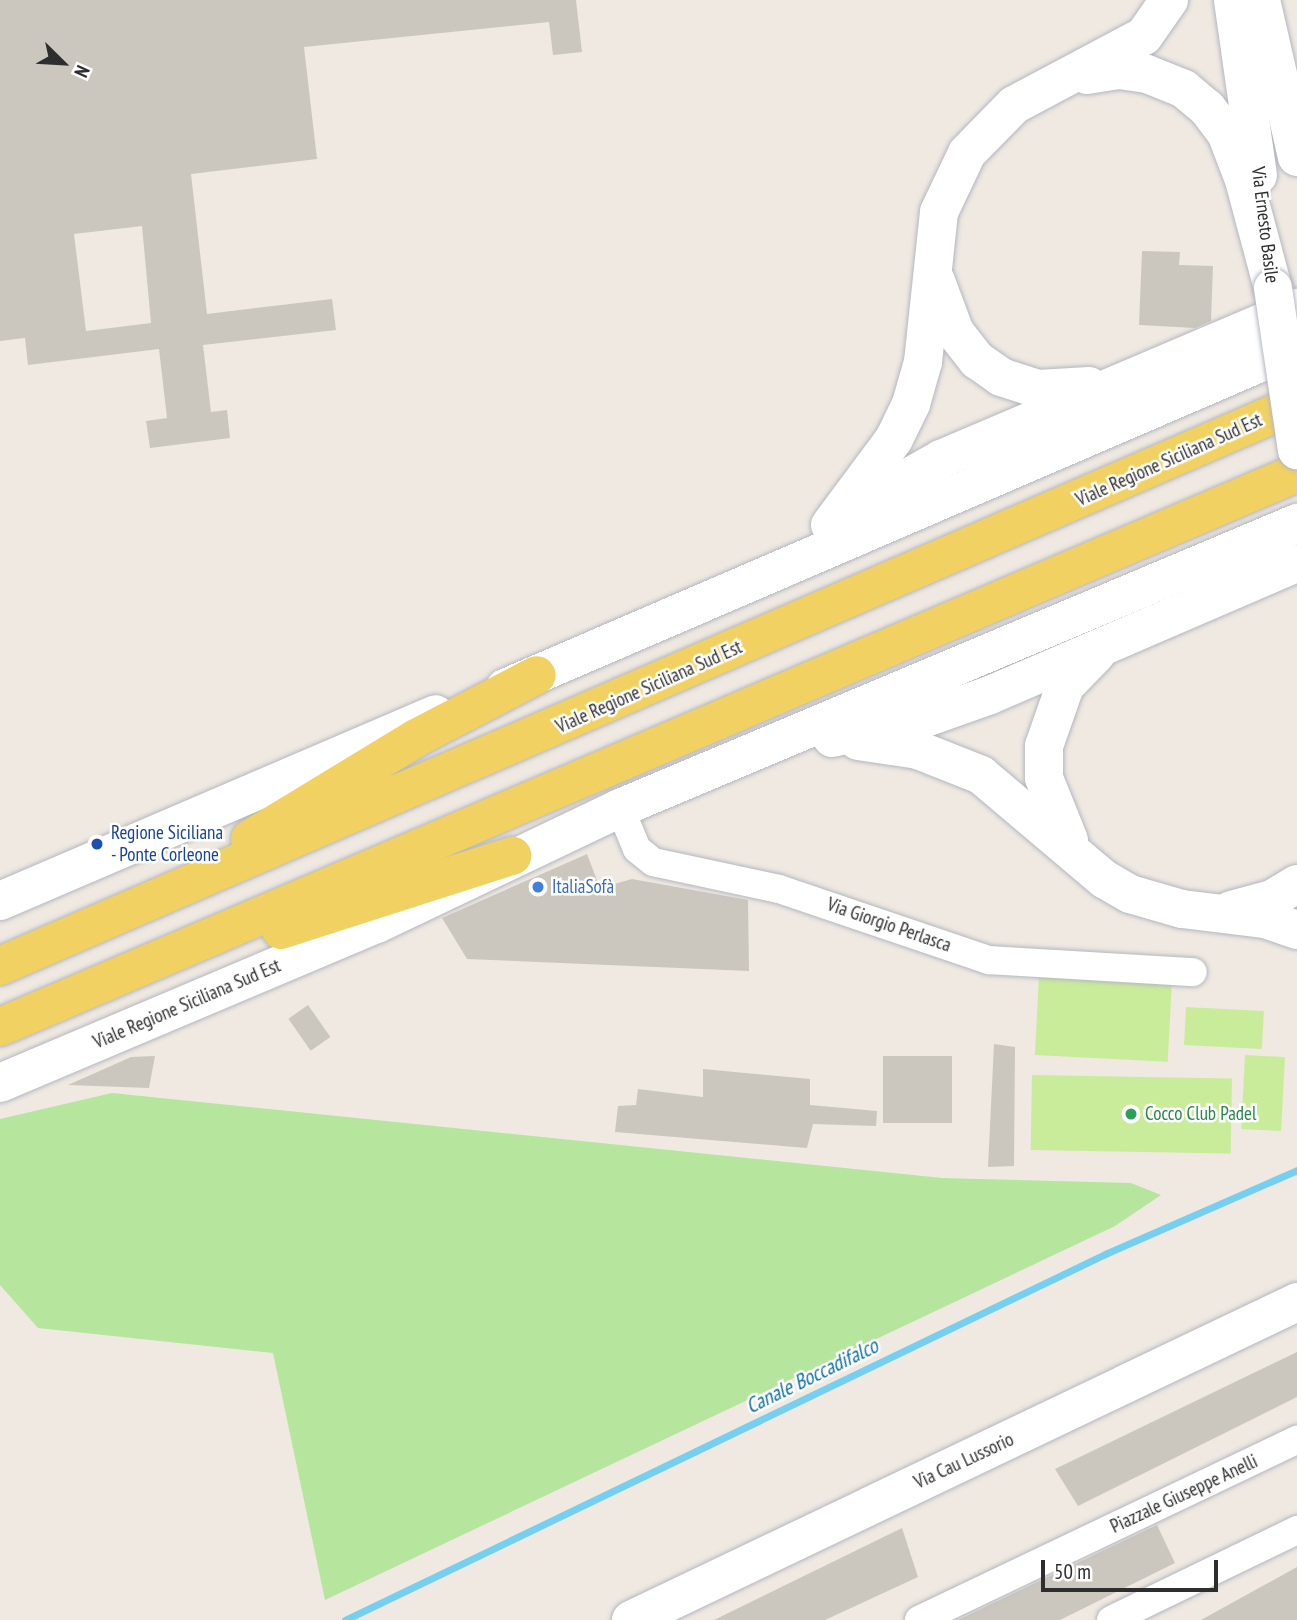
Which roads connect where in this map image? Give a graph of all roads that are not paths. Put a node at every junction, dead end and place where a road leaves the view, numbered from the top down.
1 (1169, 0) edge
2 (1219, 0) edge
3 (1233, 0) edge
4 (1261, 0) edge
5 (1281, 0) edge
6 (1044, 86) junction
7 (1297, 129) edge
8 (1297, 157) edge
9 (1260, 184) junction
10 (931, 262) junction
11 (1285, 298) edge
12 (1297, 347) edge
13 (1128, 379) junction
14 (1297, 404) edge
15 (1297, 450) edge
16 (1297, 473) edge
17 (1297, 523) edge
18 (830, 525) junction
19 (1297, 562) edge
20 (725, 592) junction
21 (1122, 637) junction
22 (537, 675) junction
23 (827, 739) junction
24 (743, 757) junction
25 (620, 808) junction
26 (512, 856) junction
27 (1085, 862) junction
28 (1297, 884) edge
29 (0, 901) edge
30 (127, 914) junction
31 (1202, 914) junction
32 (1297, 930) edge
33 (0, 966) edge
34 (1193, 972) dead end
35 (53, 1004) junction
36 (0, 1027) edge
37 (0, 1083) edge
38 (1297, 1303) edge
39 (1297, 1440) edge
40 (1297, 1530) edge
41 (631, 1620) edge
42 (919, 1620) edge
43 (1111, 1620) edge

1 - 6 street
2 - 9 street
3 - 9 street, Via Ernesto Basile
4 - 8 street
5 - 7 street
6 - 10 street
6 - 11 street
9 - 11 street, Via Ernesto Basile
10 - 13 street
10 - 18 street
11 - 13 street
11 - 15 street, Via Ernesto Basile, bridge
12 - 20 street
13 - 18 street
14 - 30 main road, Viale Regione Siciliana Sud Est
16 - 35 main road
17 - 24 street, Viale Regione Siciliana Sud Est
18 - 20 street
19 - 21 street
20 - 22 street
21 - 23 street
21 - 27 street
22 - 29 street
22 - 30 main road
23 - 24 street
23 - 27 street
24 - 25 street, Viale Regione Siciliana Sud Est
25 - 26 street, Viale Regione Siciliana Sud Est
25 - 34 street, Via Giorgio Perlasca
26 - 35 main road
26 - 37 street, Viale Regione Siciliana Sud Est
27 - 31 street
28 - 31 street
30 - 33 main road, Viale Regione Siciliana Sud Est
31 - 32 street
35 - 36 main road
38 - 41 street, Via Cau Lussorio
39 - 42 street, Piazzale Giuseppe Anelli
40 - 43 street

